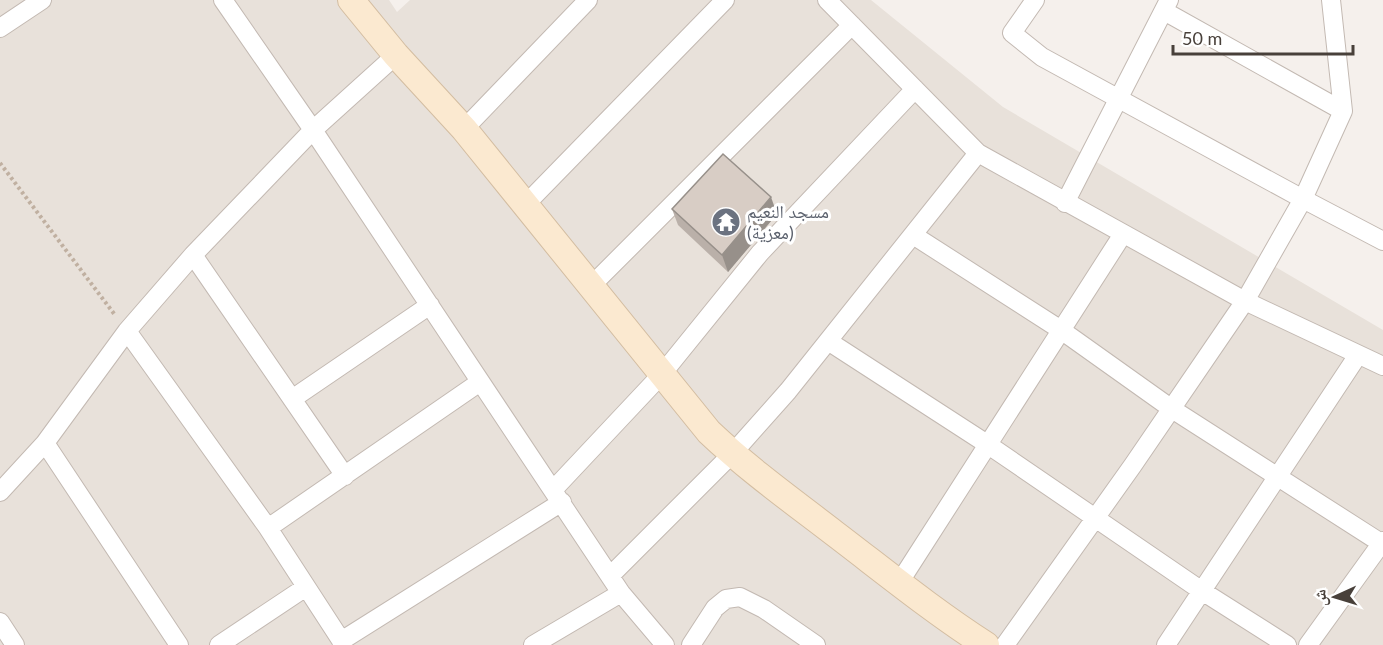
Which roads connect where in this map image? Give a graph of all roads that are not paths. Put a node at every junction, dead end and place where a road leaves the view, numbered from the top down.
1 (42, 0) edge
2 (223, 0) edge
3 (351, 0) edge
4 (588, 0) edge
5 (725, 0) edge
6 (827, 0) edge
7 (1035, 0) edge
8 (1331, 0) edge
9 (1166, 5) edge
10 (852, 25) junction
11 (0, 28) edge
12 (396, 55) junction
13 (915, 89) junction
14 (1118, 99) junction
15 (1343, 111) junction
16 (464, 129) junction
17 (313, 130) junction
18 (978, 153) junction
19 (1303, 199) junction
20 (1065, 202) junction
21 (525, 205) junction
22 (1123, 234) junction
23 (913, 235) junction
24 (1383, 241) edge
25 (193, 255) junction
26 (590, 287) junction
27 (1245, 301) junction
28 (430, 305) junction
29 (1061, 330) junction
30 (127, 331) junction
31 (828, 341) junction
32 (1358, 355) junction
33 (1383, 366) edge
34 (662, 374) junction
35 (480, 382) junction
36 (292, 399) junction
37 (1172, 409) junction
38 (45, 443) junction
39 (987, 444) junction
40 (732, 454) junction
41 (345, 476) junction
42 (1276, 478) junction
43 (0, 492) edge
44 (558, 496) junction
45 (1096, 517) junction
46 (268, 528) junction
47 (1382, 542) edge
48 (610, 576) junction
49 (899, 583) junction
50 (306, 586) junction
51 (1202, 591) junction
52 (621, 593) junction
53 (0, 622) edge
54 (343, 643) edge
55 (15, 645) edge
56 (179, 645) edge
57 (219, 645) edge
58 (533, 645) edge
59 (665, 645) edge
60 (690, 645) edge
61 (816, 645) edge
62 (986, 645) edge
63 (1005, 645) edge
64 (1167, 645) edge
65 (1287, 645) edge
66 (1308, 645) edge

1 - 11 street
2 - 17 street
3 - 12 main road
4 - 16 street
5 - 21 street
6 - 10 street
7 - 14 street
8 - 15 street
9 - 14 street
9 - 15 street
10 - 13 street
10 - 26 street
12 - 16 main road
12 - 17 street
13 - 18 street
13 - 34 street
14 - 19 street
14 - 20 street
15 - 19 street
16 - 21 main road
17 - 25 street
17 - 28 street
18 - 20 street
18 - 23 street
19 - 24 street
19 - 27 street
20 - 22 street
21 - 26 main road
22 - 27 street
22 - 29 street
23 - 29 street
23 - 31 street
25 - 30 street
25 - 36 street
26 - 34 main road
27 - 32 street
27 - 37 street
28 - 35 street
28 - 36 street
29 - 37 street
29 - 39 street
30 - 38 street
30 - 46 street
31 - 39 street
31 - 40 street
32 - 33 street
32 - 42 street
34 - 40 main road
34 - 44 street
35 - 41 street
35 - 44 street
36 - 41 street
37 - 42 street
37 - 45 street
38 - 43 street
38 - 56 street
39 - 45 street
39 - 49 street
40 - 48 street
40 - 49 main road
41 - 46 street
42 - 47 street
42 - 51 street
44 - 48 street
44 - 54 street
45 - 51 street
45 - 63 street
46 - 50 street
47 - 66 street
48 - 52 street
49 - 62 main road
50 - 54 street
50 - 57 street
51 - 64 street
51 - 65 street
52 - 58 street
52 - 59 street
53 - 55 street
60 - 61 street

